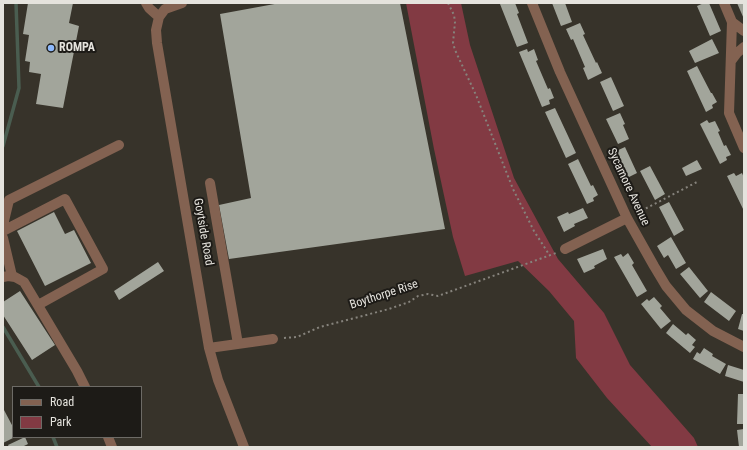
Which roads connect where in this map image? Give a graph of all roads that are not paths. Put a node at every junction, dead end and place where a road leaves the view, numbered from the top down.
1 (146, 3) edge
2 (182, 3) edge
3 (532, 3) edge
4 (724, 3) edge
5 (158, 17) junction
6 (732, 22) junction
7 (744, 32) edge
8 (744, 47) edge
9 (731, 61) junction
10 (119, 146) dead end
11 (744, 148) edge
12 (210, 183) dead end
13 (627, 218) junction
14 (3, 225) edge
15 (3, 230) edge
16 (3, 238) edge
17 (565, 249) road end
18 (7, 276) edge
19 (38, 305) junction
20 (273, 339) road end
21 (238, 344) junction
22 (744, 347) edge
23 (209, 348) junction
24 (84, 386) edge
25 (244, 447) edge

1 - 5 street
2 - 5 street
3 - 13 street, Sycamore Avenue
4 - 6 street
5 - 23 street, Goytside Road
6 - 7 street
6 - 9 street
8 - 9 street
9 - 11 street
10 - 14 street
12 - 21 street
13 - 17 street
13 - 22 street, Sycamore Avenue
15 - 19 street
16 - 18 street
18 - 19 street
19 - 24 street
20 - 21 street
21 - 23 street
23 - 25 street, Goytside Road

